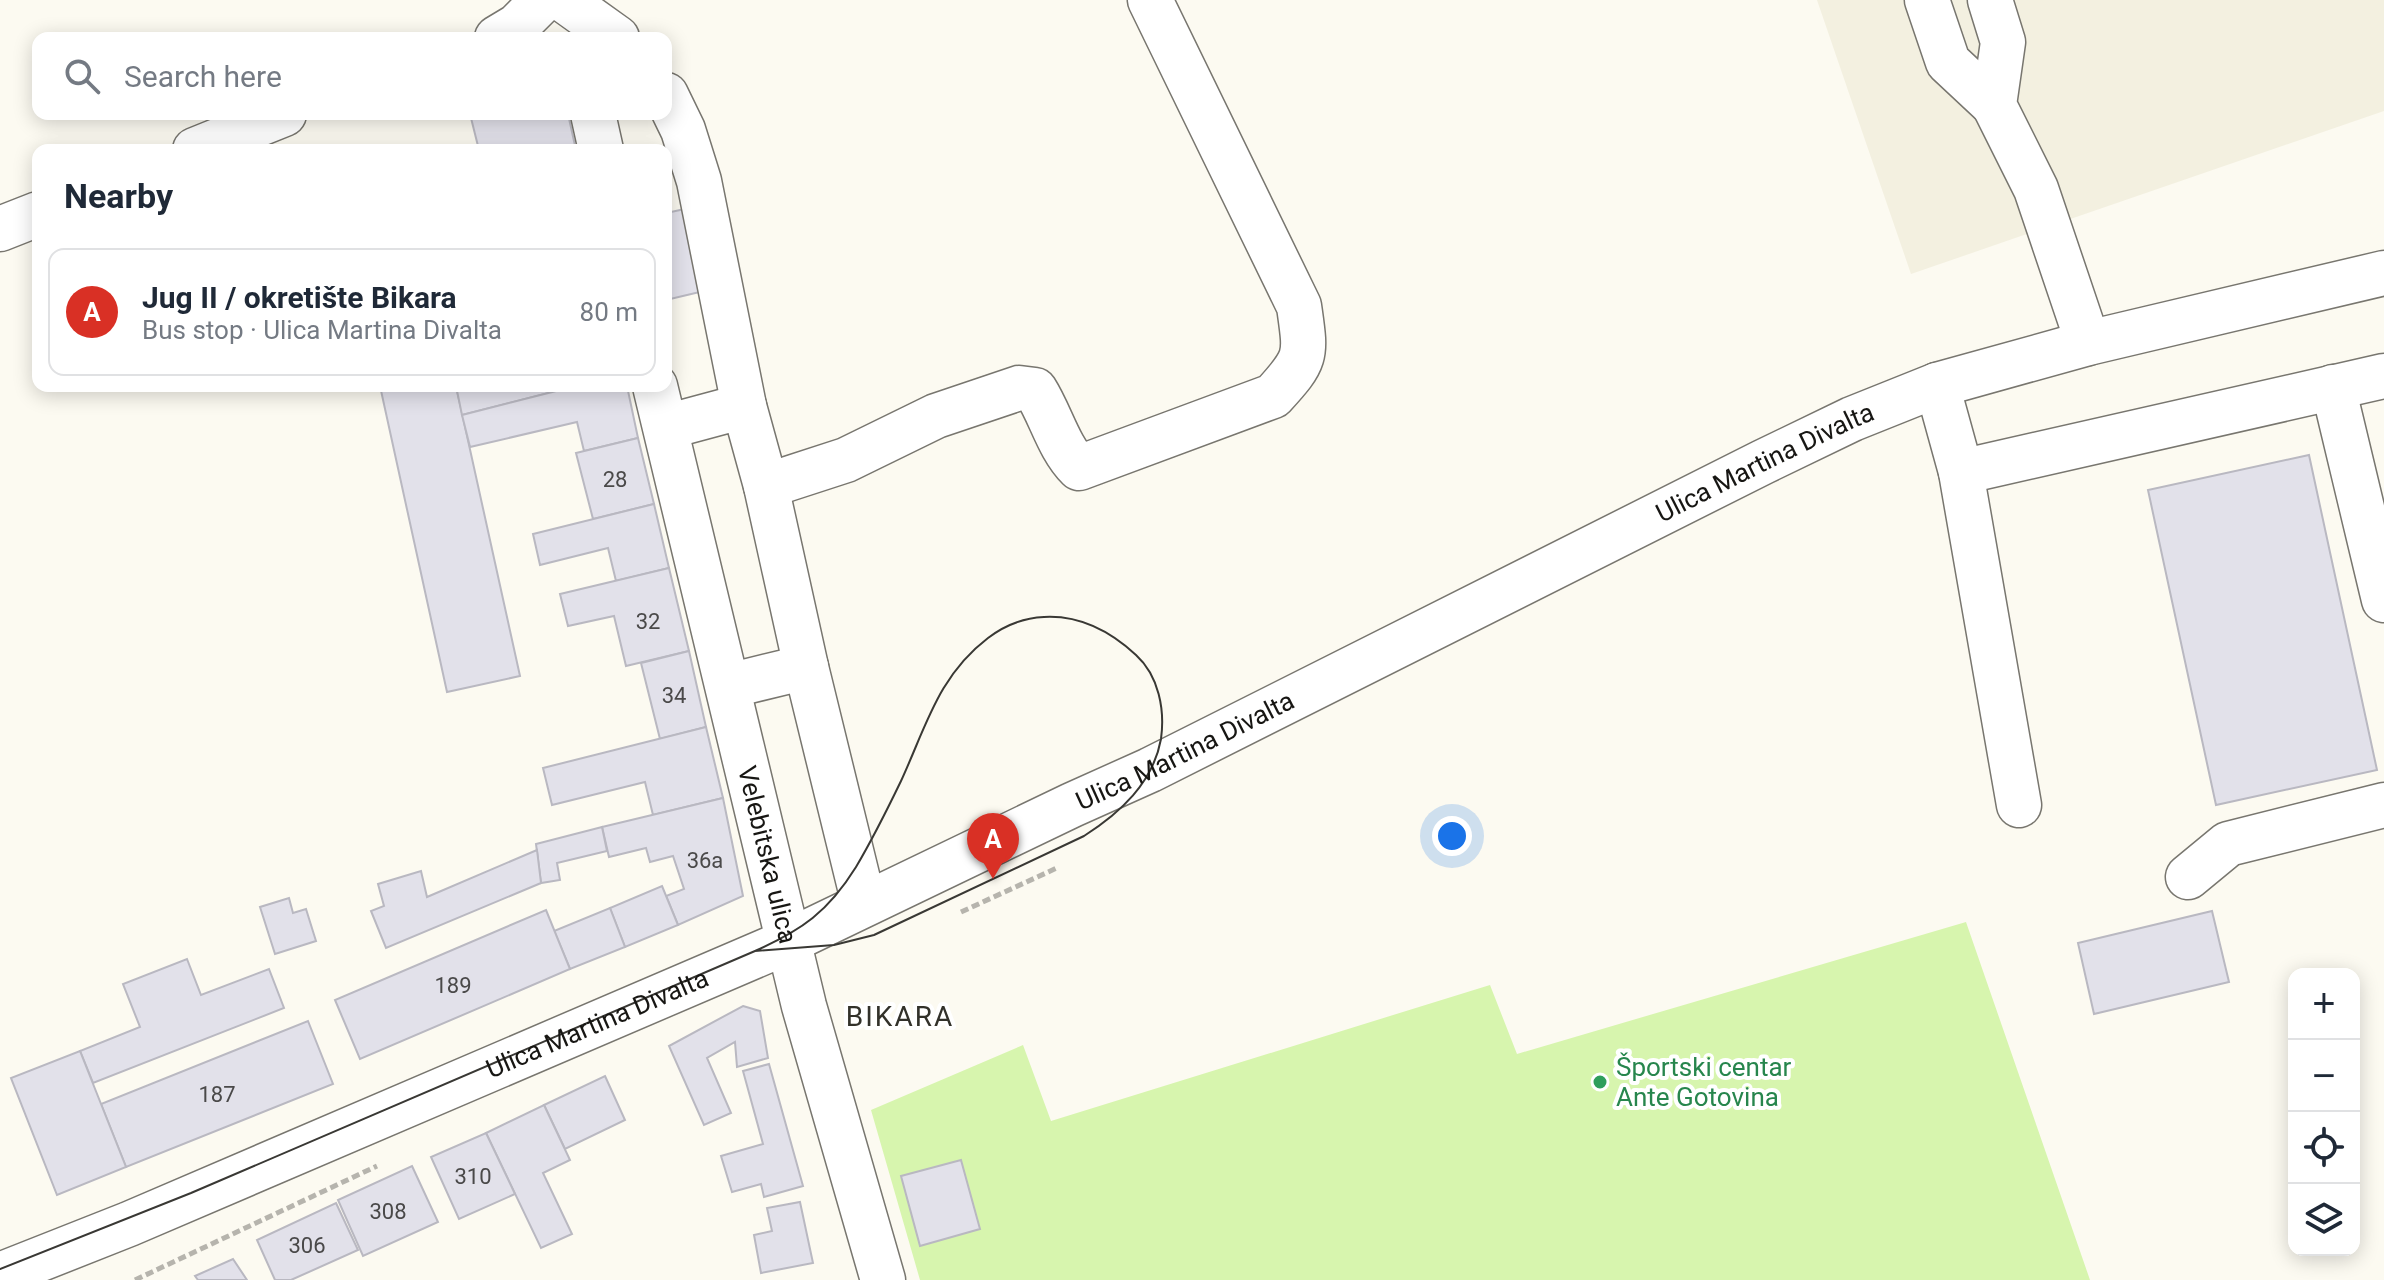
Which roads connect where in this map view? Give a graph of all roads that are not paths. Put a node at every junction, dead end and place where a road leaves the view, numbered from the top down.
1 (543, 0) edge
2 (555, 0) edge
3 (564, 0) edge
4 (1150, 0) edge
5 (1927, 0) edge
6 (1990, 0) edge
7 (507, 32) edge
8 (568, 32) edge
9 (609, 32) edge
10 (1994, 105) junction
11 (672, 107) edge
12 (269, 120) edge
13 (594, 120) edge
14 (210, 144) edge
15 (600, 144) edge
16 (32, 216) edge
17 (0, 229) edge
18 (2384, 273) edge
19 (2088, 343) junction
20 (2384, 376) edge
21 (1937, 385) junction
22 (2333, 387) junction
23 (661, 406) edge
24 (744, 406) junction
25 (1961, 472) junction
26 (766, 486) junction
27 (2384, 600) edge
28 (806, 667) junction
29 (728, 686) junction
30 (2019, 805) dead end
31 (2384, 805) edge
32 (2188, 877) dead end
33 (864, 904) junction
34 (787, 942) junction
35 (76, 1264) edge
36 (0, 1275) edge
37 (883, 1280) edge

1 - 7 street
2 - 8 street
3 - 9 street
4 - 26 street
5 - 10 street
6 - 10 street
10 - 19 street
11 - 24 street
12 - 14 street
13 - 15 street
16 - 17 street
18 - 19 street, Ulica Martina Divalta
19 - 21 street, Ulica Martina Divalta
20 - 22 street
21 - 25 street
21 - 33 street, Ulica Martina Divalta
22 - 25 street
22 - 27 street
23 - 24 street
23 - 29 street, Velebitska ulica
24 - 26 street
25 - 30 street
26 - 28 street
28 - 29 street
28 - 33 street
29 - 34 street, Velebitska ulica
31 - 32 street
33 - 34 street, Ulica Martina Divalta
34 - 35 street, Ulica Martina Divalta
34 - 37 street, Velebitska ulica
35 - 36 street, Ulica Martina Divalta

